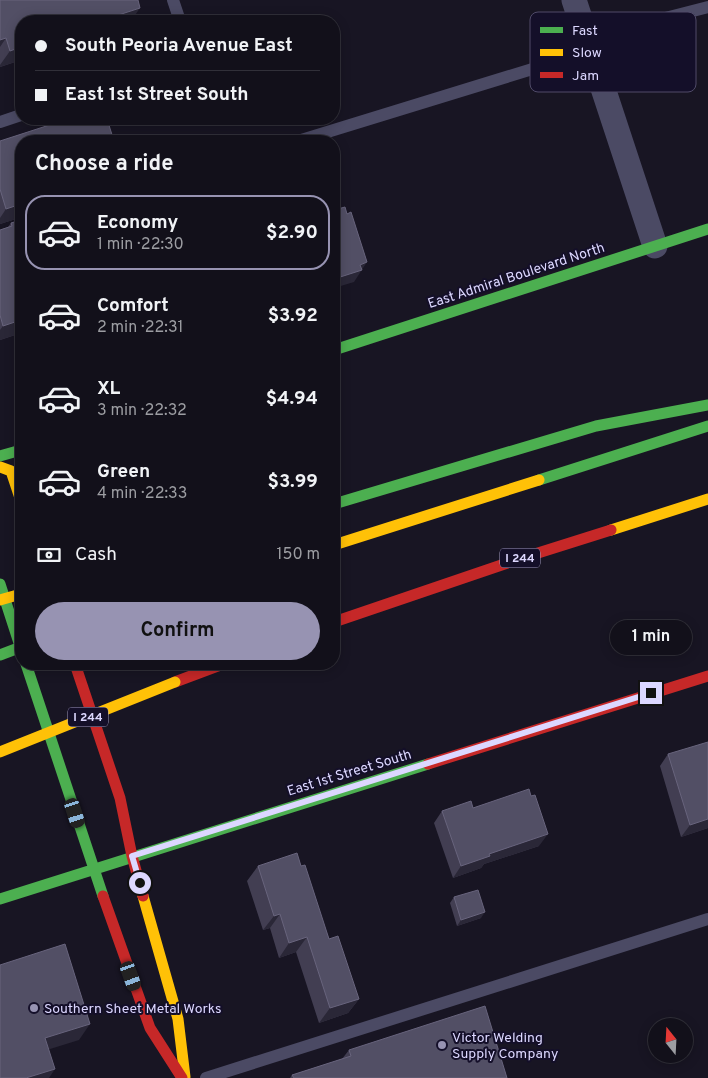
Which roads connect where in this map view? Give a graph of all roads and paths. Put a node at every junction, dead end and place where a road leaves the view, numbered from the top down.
1 (173, 0) edge
2 (574, 0) edge
3 (708, 7) edge
4 (578, 12) edge
5 (689, 12) edge
6 (178, 15) edge
7 (530, 71) edge
8 (604, 92) edge
9 (15, 117) edge
10 (0, 122) edge
11 (318, 135) edge
12 (708, 229) edge
13 (655, 246) junction
14 (340, 348) edge
15 (708, 405) edge
16 (708, 426) edge
17 (15, 452) edge
18 (0, 456) edge
19 (0, 467) edge
20 (15, 483) edge
21 (708, 499) edge
22 (340, 502) edge
23 (340, 543) edge
24 (0, 584) edge
25 (15, 596) edge
26 (0, 600) edge
27 (340, 620) edge
28 (15, 630) edge
29 (15, 650) edge
30 (0, 654) edge
31 (28, 670) edge
32 (77, 670) edge
33 (207, 670) edge
34 (708, 676) edge
35 (0, 752) edge
36 (132, 856) junction
37 (93, 869) junction
38 (0, 898) edge
39 (708, 919) edge
40 (184, 1078) edge
41 (206, 1078) edge

1 - 6 lane
2 - 4 street
3 - 5 lane
7 - 11 lane
8 - 13 street
9 - 10 lane
12 - 13 main road, East Admiral Boulevard North
13 - 14 main road, East Admiral Boulevard North
15 - 22 main road
16 - 23 main road
17 - 18 main road
19 - 20 main road
21 - 27 main road, I 244
24 - 28 main road
25 - 26 main road, bridge
29 - 30 main road, bridge
31 - 37 main road
32 - 36 main road
33 - 35 main road, I 244, bridge
34 - 36 main road, East 1st Street South
36 - 37 main road, East 1st Street South
36 - 40 main road
37 - 38 main road, East 1st Street South
37 - 40 main road
39 - 41 lane

